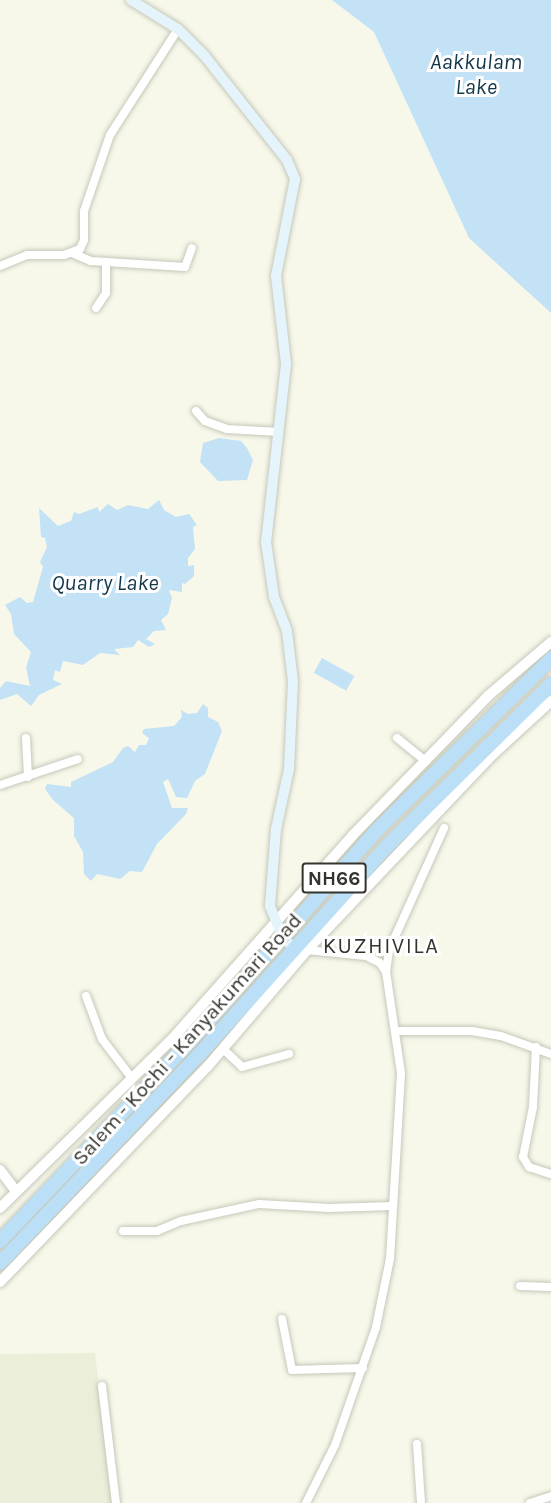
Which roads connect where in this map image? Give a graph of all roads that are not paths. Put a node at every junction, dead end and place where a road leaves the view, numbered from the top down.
1 (131, 0) edge
2 (178, 29) junction
3 (192, 248) dead end
4 (72, 253) junction
5 (106, 262) junction
6 (0, 266) edge
7 (96, 308) dead end
8 (196, 411) dead end
9 (279, 432) junction
10 (551, 642) edge
11 (551, 659) edge
12 (551, 684) edge
13 (551, 701) edge
14 (26, 738) dead end
15 (397, 738) dead end
16 (78, 759) dead end
17 (425, 761) junction
18 (28, 777) junction
19 (0, 785) edge
20 (444, 828) dead end
21 (274, 922) junction
22 (282, 936) junction
23 (300, 949) junction
24 (387, 972) junction
25 (86, 996) dead end
26 (396, 1031) junction
27 (536, 1047) junction
28 (223, 1049) junction
29 (289, 1054) dead end
30 (551, 1054) edge
31 (131, 1077) junction
32 (0, 1170) edge
33 (551, 1174) edge
34 (15, 1190) junction
35 (392, 1206) junction
36 (0, 1208) edge
37 (123, 1231) dead end
38 (0, 1240) edge
39 (0, 1263) edge
40 (0, 1282) edge
41 (520, 1286) dead end
42 (551, 1287) edge
43 (282, 1319) dead end
44 (363, 1368) junction
45 (102, 1386) dead end
46 (417, 1444) dead end
47 (551, 1496) edge
48 (116, 1503) edge
49 (306, 1503) edge
50 (421, 1503) edge
51 (530, 1503) edge

1 - 2 main road
2 - 4 street
2 - 9 main road
3 - 5 street
4 - 5 street
4 - 6 street
5 - 7 street
8 - 9 street
9 - 21 main road
10 - 17 street
11 - 22 highway, Salem - Kochi - Kanyakumari Road / NH66
12 - 23 highway, Salem - Kochi - Kanyakumari Road / NH66
13 - 23 street
14 - 18 street
15 - 17 street
16 - 18 street
17 - 21 street
18 - 19 street
20 - 24 street
21 - 22 main road
21 - 31 street
22 - 23 main road
22 - 38 highway, Salem - Kochi - Kanyakumari Road / NH66
23 - 24 street
23 - 28 street
23 - 39 highway, Salem - Kochi - Kanyakumari Road / NH66
24 - 26 street
25 - 31 street
26 - 27 street
26 - 35 street
27 - 30 street
27 - 33 street
28 - 29 street
28 - 40 street
31 - 34 street
32 - 34 street
34 - 36 street
35 - 37 street
35 - 44 street
41 - 42 street
43 - 44 street
44 - 49 street
45 - 48 street
46 - 50 street
47 - 51 street

